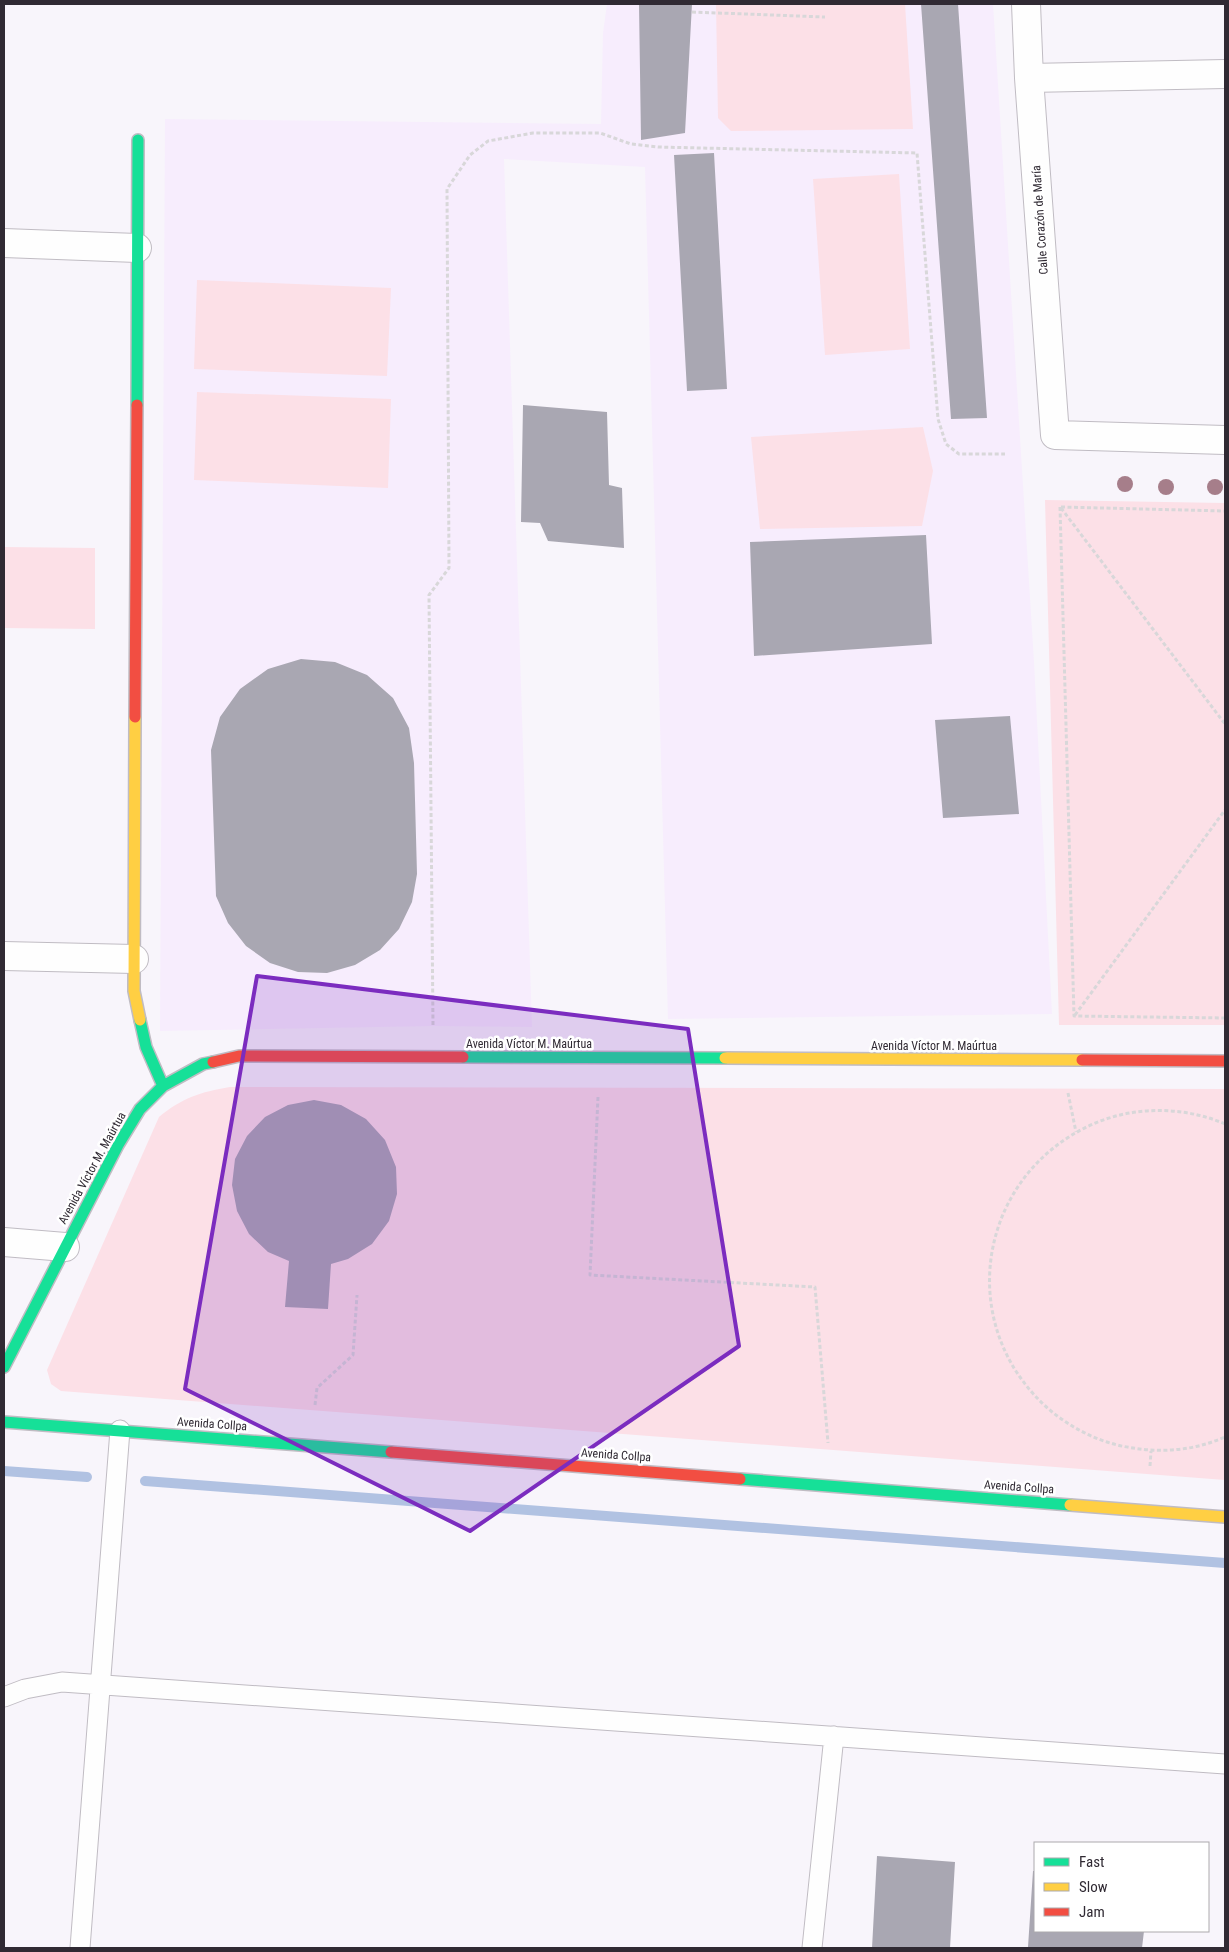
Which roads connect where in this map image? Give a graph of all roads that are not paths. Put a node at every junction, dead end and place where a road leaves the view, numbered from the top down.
1 (1026, 4) edge
2 (1225, 74) edge
3 (1029, 78) junction
4 (138, 140) dead end
5 (4, 243) edge
6 (137, 248) junction
7 (1225, 440) edge
8 (4, 956) edge
9 (134, 960) junction
10 (1225, 1060) edge
11 (163, 1086) junction
12 (4, 1242) edge
13 (65, 1247) junction
14 (4, 1367) edge
15 (4, 1422) edge
16 (120, 1430) junction
17 (1225, 1517) edge
18 (99, 1686) junction
19 (4, 1697) edge
20 (834, 1736) junction
21 (1225, 1764) edge
22 (80, 1948) edge
23 (812, 1948) edge

1 - 3 street, Calle Corazón de María
2 - 3 street
3 - 7 street, Calle Corazón de María
4 - 6 street
5 - 6 street
6 - 9 street
8 - 9 street
9 - 11 street
10 - 11 street, Avenida Víctor M. Maúrtua
11 - 13 street, Avenida Víctor M. Maúrtua
12 - 13 street
13 - 14 street, Avenida Víctor M. Maúrtua
15 - 16 street, Avenida Collpa
16 - 17 street, Avenida Collpa
16 - 18 lane
18 - 19 lane
18 - 20 lane
18 - 22 lane
20 - 21 lane
20 - 23 lane

